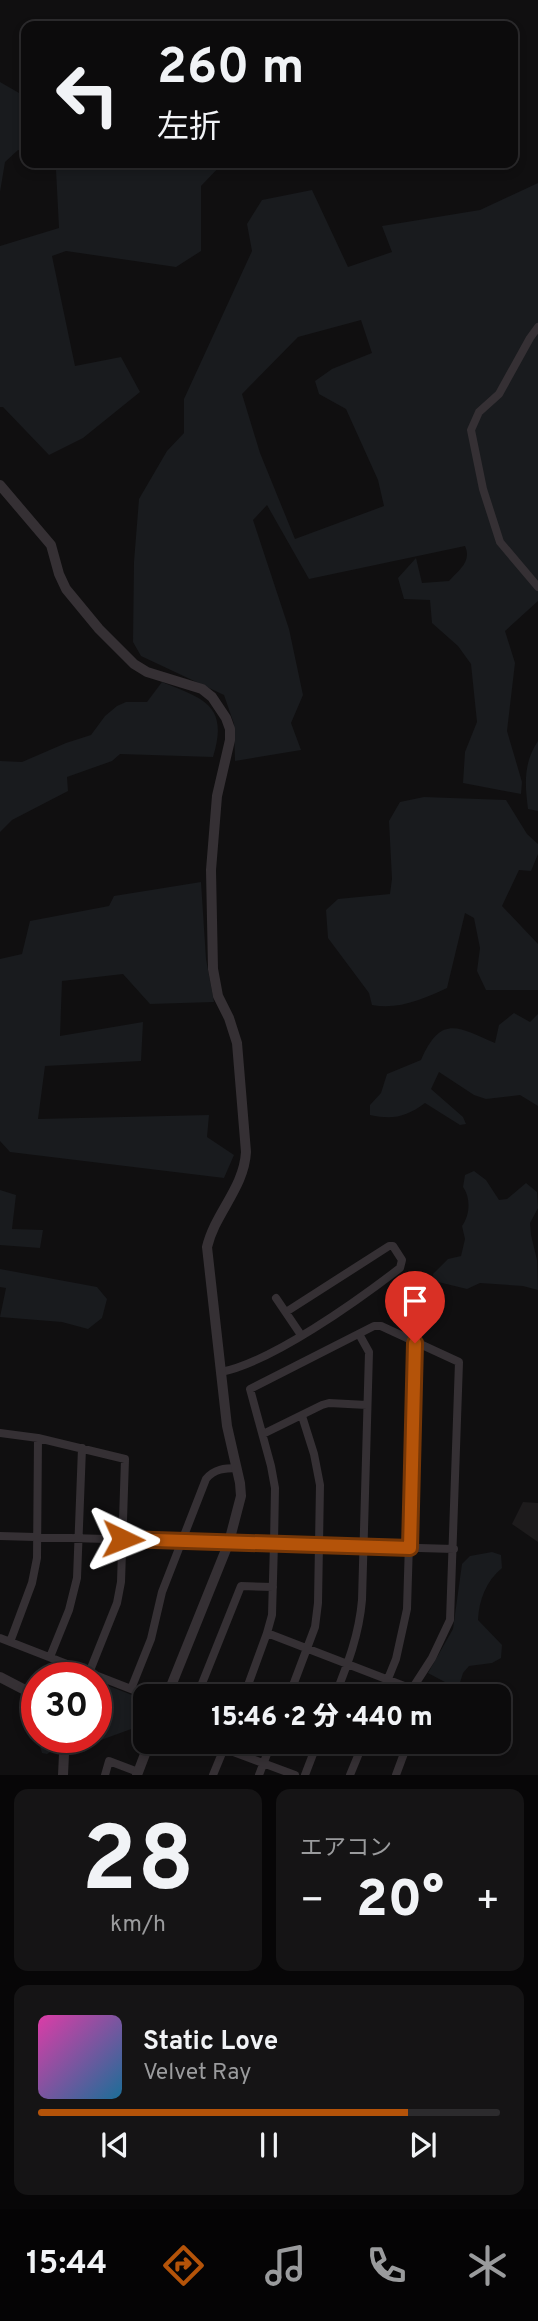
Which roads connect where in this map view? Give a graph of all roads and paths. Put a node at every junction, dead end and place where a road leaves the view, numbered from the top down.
1 (538, 327) edge
2 (0, 485) edge
3 (538, 587) edge
4 (276, 1298) dead end
5 (286, 1312) junction
6 (359, 1334) junction
7 (301, 1335) junction
8 (415, 1343) junction
9 (221, 1372) junction
10 (367, 1405) junction
11 (302, 1416) junction
12 (0, 1433) edge
13 (263, 1434) junction
14 (38, 1438) junction
15 (82, 1448) junction
16 (237, 1468) junction
17 (0, 1536) edge
18 (37, 1536) junction
19 (80, 1537) junction
20 (123, 1539) junction
21 (181, 1541) junction
22 (229, 1542) junction
23 (274, 1543) junction
24 (319, 1544) junction
25 (363, 1546) junction
26 (410, 1548) junction
27 (454, 1549) junction
28 (273, 1587) junction
29 (267, 1633) junction
30 (0, 1638) edge
31 (9, 1642) junction
32 (307, 1650) junction
33 (50, 1657) junction
34 (62, 1662) edge
35 (93, 1662) edge
36 (347, 1665) junction
37 (0, 1677) edge
38 (387, 1680) junction
39 (112, 1682) edge
40 (172, 1684) edge
41 (202, 1684) edge
42 (248, 1684) edge
43 (294, 1684) edge
44 (340, 1684) edge
45 (386, 1684) edge
46 (21, 1688) edge
47 (131, 1689) joint
48 (64, 1753) edge
49 (145, 1754) edge
50 (221, 1754) edge
51 (244, 1754) edge
52 (267, 1754) edge
53 (313, 1754) edge
54 (359, 1754) edge
55 (404, 1754) edge
56 (263, 1763) junction
57 (137, 1774) edge
58 (63, 1775) edge
59 (105, 1775) edge
60 (213, 1775) edge
61 (258, 1775) edge
62 (295, 1775) edge
63 (305, 1775) edge
64 (350, 1775) edge
65 (396, 1775) edge

1 - 3 street
2 - 9 street
4 - 5 street
5 - 7 street
5 - 7 street
6 - 8 street
6 - 10 street
6 - 13 street
7 - 9 street
8 - 26 street
8 - 27 street
9 - 16 street
10 - 11 street
10 - 25 street
11 - 13 street
11 - 24 street
12 - 14 street
13 - 23 street
14 - 15 street
14 - 18 street
15 - 19 street
15 - 20 street
16 - 21 street
16 - 22 street
17 - 18 street
18 - 19 street
18 - 31 street
19 - 20 street
19 - 33 street
20 - 21 street
20 - 35 street
21 - 22 street
21 - 47 street
22 - 23 street
22 - 40 street
23 - 24 street
23 - 28 street
24 - 25 street
24 - 32 street
25 - 26 street
25 - 36 street
26 - 27 street
26 - 38 street
27 - 38 street
28 - 29 street
28 - 41 street
29 - 32 street
29 - 42 street
30 - 31 street
31 - 33 street
32 - 36 street
32 - 43 street
33 - 34 street
36 - 38 street
36 - 44 street
37 - 46 street
38 - 45 street
39 - 47 street
48 - 58 street
49 - 57 street
50 - 60 street
51 - 56 street
52 - 56 street
53 - 63 street
54 - 64 street
55 - 65 street
56 - 61 street
56 - 62 street
57 - 59 street

